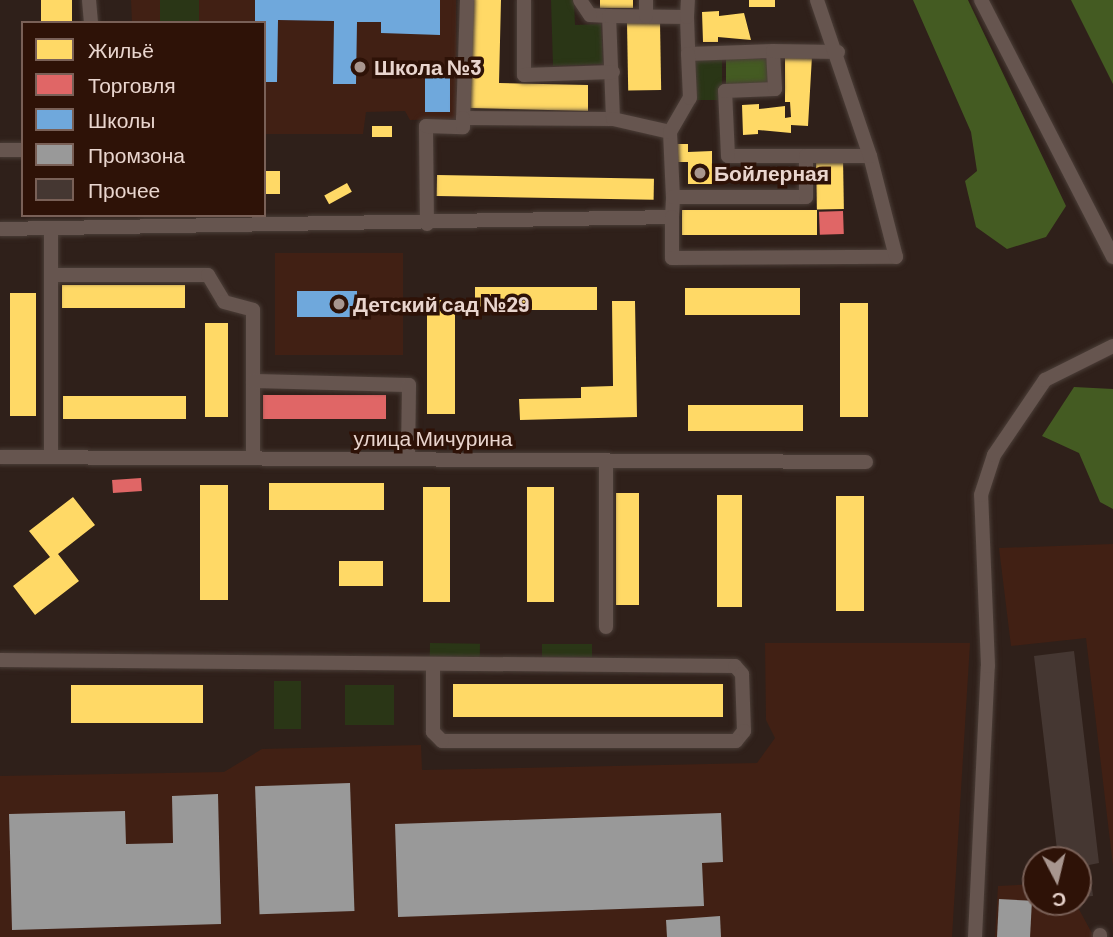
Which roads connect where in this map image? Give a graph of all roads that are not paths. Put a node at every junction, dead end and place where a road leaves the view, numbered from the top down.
1 (89, 0) edge
2 (467, 0) edge
3 (523, 0) edge
4 (580, 0) edge
5 (646, 0) edge
6 (688, 0) edge
7 (817, 0) edge
8 (981, 0) edge
9 (610, 16) junction
10 (646, 16) junction
11 (687, 17) junction
12 (91, 21) edge
13 (773, 51) junction
14 (838, 52) junction
15 (688, 54) junction
16 (613, 72) junction
17 (463, 118) junction
18 (613, 119) junction
19 (670, 132) junction
20 (0, 150) edge
21 (21, 150) edge
22 (806, 156) junction
23 (870, 156) junction
24 (673, 197) junction
25 (672, 217) junction
26 (427, 224) junction
27 (0, 229) edge
28 (51, 229) junction
29 (1113, 257) edge
30 (51, 275) junction
31 (1113, 346) edge
32 (253, 382) junction
33 (0, 457) edge
34 (51, 457) junction
35 (253, 458) junction
36 (408, 459) junction
37 (606, 461) junction
38 (866, 463) dead end
39 (606, 627) dead end
40 (0, 660) edge
41 (433, 665) junction
42 (975, 937) edge

1 - 12 street
2 - 17 street
3 - 16 street
4 - 9 street
5 - 10 street
6 - 11 street
7 - 14 street
8 - 29 street
9 - 10 street
9 - 16 street
10 - 11 street
11 - 15 street
13 - 14 street
13 - 15 street
13 - 22 street
14 - 23 street
15 - 19 street
16 - 18 street
17 - 18 street
17 - 26 street
18 - 19 street
19 - 24 street
20 - 21 street
22 - 23 street
22 - 24 street
23 - 25 street
24 - 25 street
25 - 26 street
26 - 28 street
27 - 28 street
28 - 30 street
30 - 32 street
30 - 34 street
31 - 42 street
32 - 35 street
32 - 36 street
33 - 34 street, улица Мичурина
34 - 35 street, улица Мичурина
35 - 36 street, улица Мичурина
36 - 37 street, улица Мичурина
37 - 38 street, улица Мичурина
37 - 39 street
40 - 41 street
41 - 41 street

